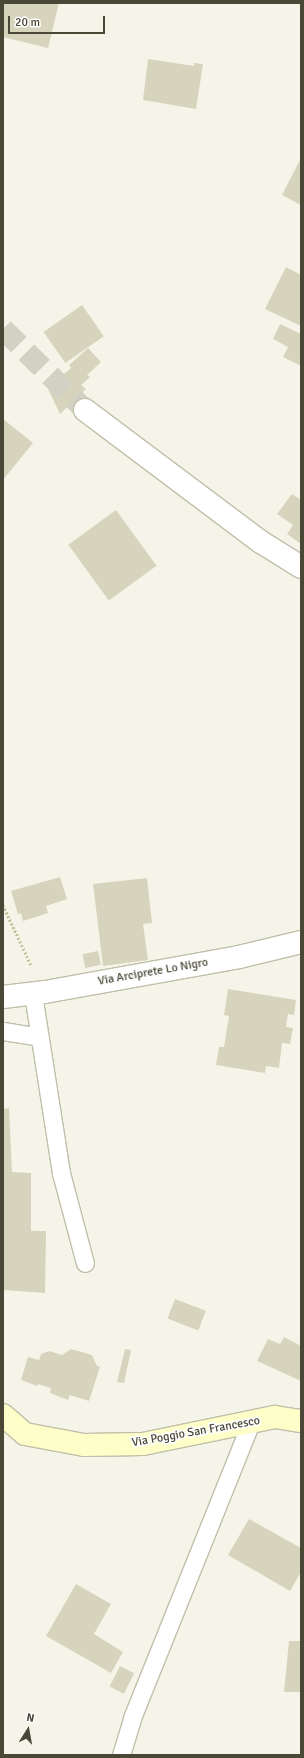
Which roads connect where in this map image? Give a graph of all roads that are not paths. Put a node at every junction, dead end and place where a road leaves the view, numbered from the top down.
1 (85, 410) tunnel mouth
2 (301, 567) edge
3 (301, 942) edge
4 (39, 993) junction
5 (3, 997) edge
6 (3, 1031) edge
7 (40, 1037) junction
8 (85, 1263) dead end
9 (3, 1415) edge
10 (301, 1421) edge
11 (251, 1422) junction
12 (121, 1755) edge

1 - 2 street
3 - 4 street, Via Arciprete Lo Nigro
4 - 5 street, Via Arciprete Lo Nigro
4 - 7 lane
6 - 7 lane
7 - 8 lane
9 - 11 street, Via Poggio San Francesco
10 - 11 street, Via Poggio San Francesco
11 - 12 lane

